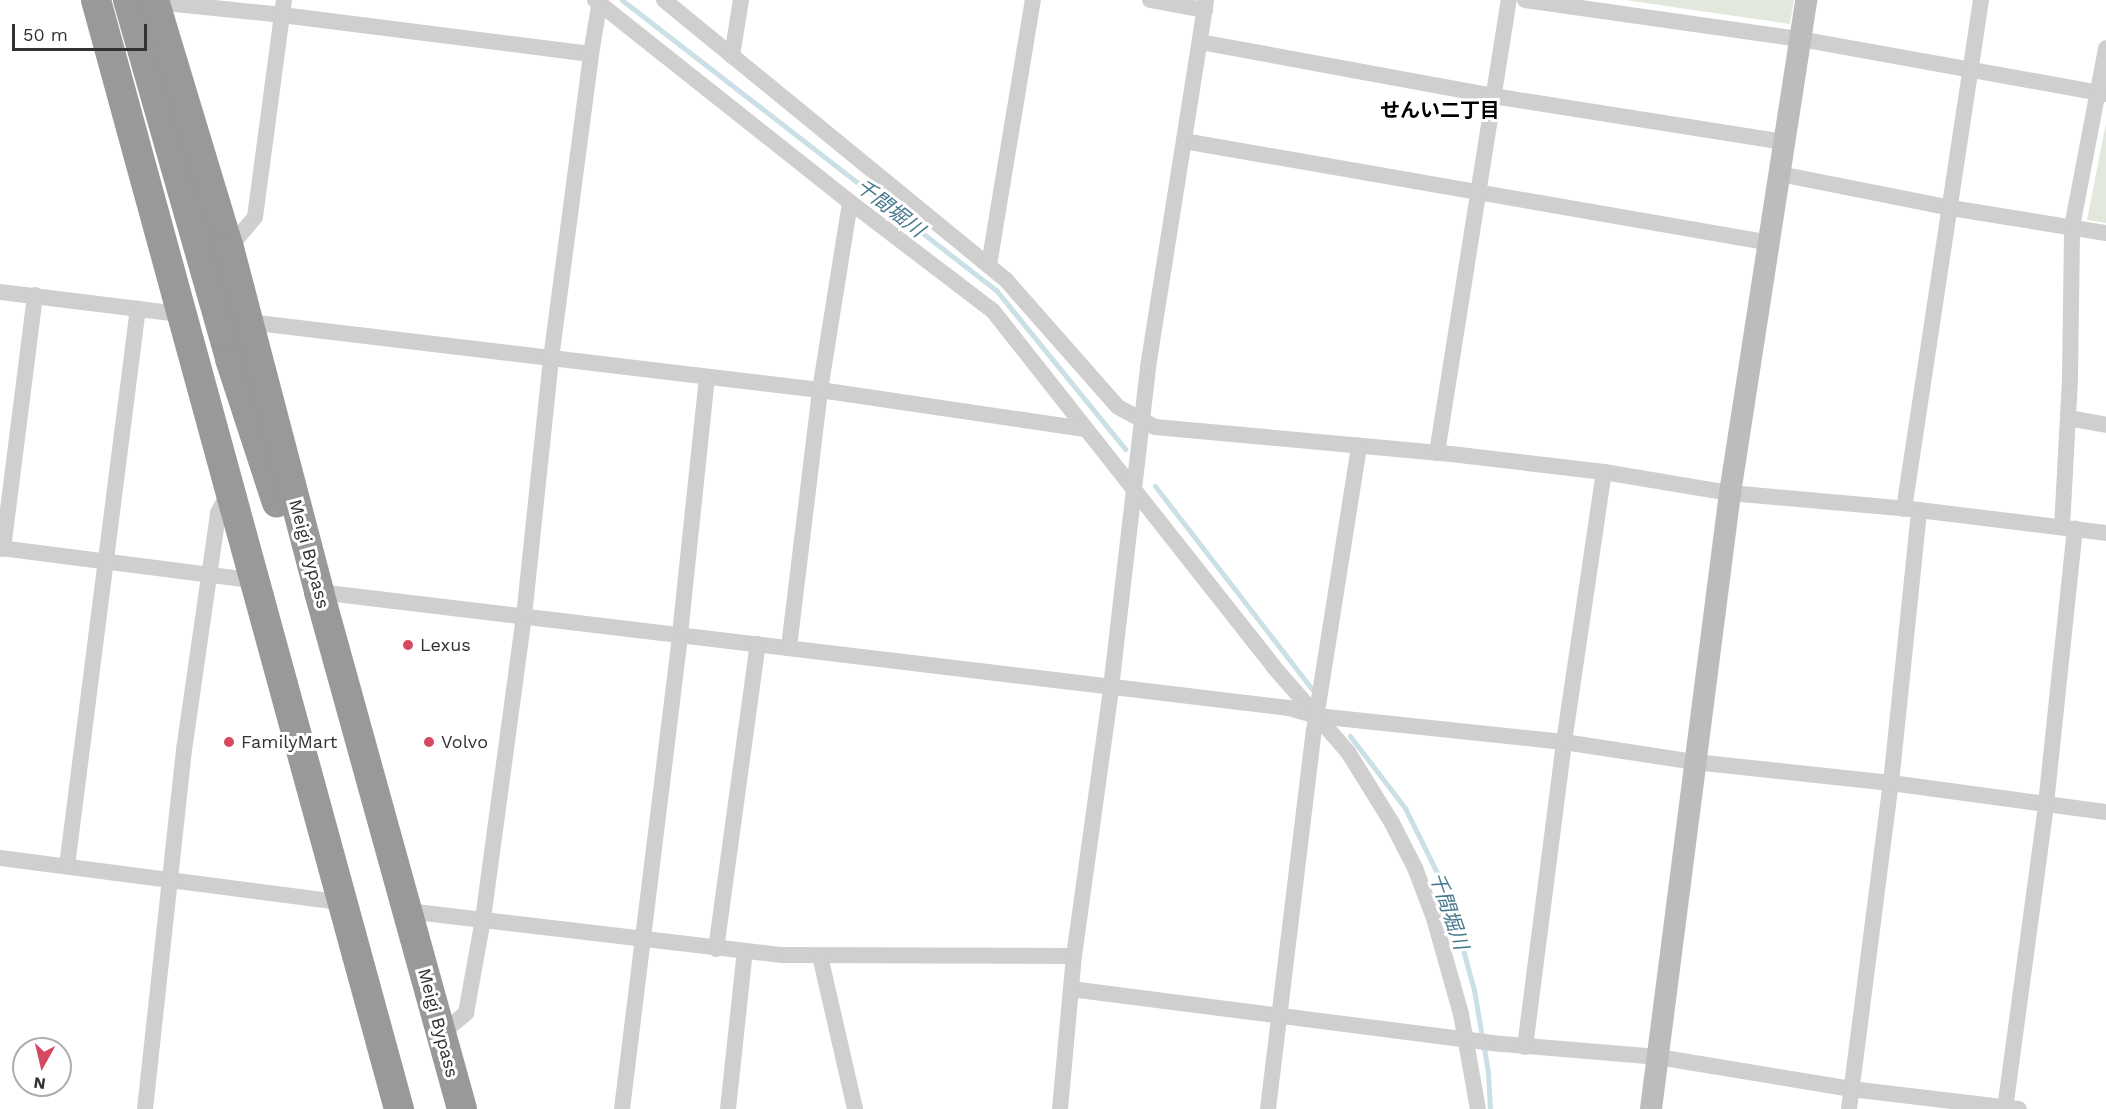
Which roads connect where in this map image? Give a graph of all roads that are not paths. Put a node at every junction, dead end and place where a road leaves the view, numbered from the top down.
1 (96, 0) edge
2 (102, 0) edge
3 (664, 0) edge
4 (741, 0) edge
5 (1034, 0) edge
6 (1150, 0) edge
7 (1509, 0) edge
8 (1525, 0) edge
9 (1806, 0) edge
10 (1981, 0) edge
11 (146, 1) edge
12 (598, 1) edge
13 (1206, 5) edge
14 (283, 7) edge
15 (1800, 39) junction
16 (1200, 42) junction
17 (2106, 48) edge
18 (591, 54) junction
19 (732, 56) junction
20 (1971, 72) junction
21 (2102, 93) edge
22 (1493, 96) junction
23 (1184, 141) junction
24 (1785, 142) junction
25 (1780, 174) junction
26 (1478, 192) junction
27 (850, 202) junction
28 (1951, 208) junction
29 (2072, 227) junction
30 (2106, 234) edge
31 (1770, 243) junction
32 (229, 248) junction
33 (989, 265) junction
34 (0, 292) edge
35 (36, 295) junction
36 (138, 308) junction
37 (186, 315) junction
38 (249, 322) junction
39 (551, 359) junction
40 (707, 378) junction
41 (820, 390) junction
42 (2068, 418) junction
43 (1142, 420) junction
44 (2106, 424) edge
45 (1085, 429) junction
46 (1359, 446) junction
47 (1437, 453) junction
48 (1604, 472) junction
49 (232, 486) junction
50 (1135, 491) junction
51 (1730, 493) junction
52 (1912, 509) junction
53 (2068, 528) junction
54 (2106, 533) edge
55 (1, 548) edge
56 (105, 561) junction
57 (210, 575) junction
58 (259, 581) junction
59 (319, 592) junction
60 (524, 616) junction
61 (680, 634) junction
62 (758, 644) junction
63 (789, 647) junction
64 (1111, 688) junction
65 (1317, 716) junction
66 (1564, 742) junction
67 (1695, 762) junction
68 (1891, 783) junction
69 (2046, 804) junction
70 (2106, 812) edge
71 (0, 858) edge
72 (67, 866) junction
73 (170, 878) junction
74 (351, 904) junction
75 (407, 911) junction
76 (483, 919) junction
77 (643, 940) junction
78 (716, 949) junction
79 (745, 951) junction
80 (820, 956) junction
81 (1074, 956) junction
82 (1071, 989) junction
83 (1278, 1016) junction
84 (441, 1034) junction
85 (1469, 1040) junction
86 (1525, 1047) junction
87 (1658, 1057) junction
88 (1851, 1089) junction
89 (2010, 1108) edge
90 (144, 1109) edge
91 (399, 1109) edge
92 (404, 1109) edge
93 (462, 1109) edge
94 (622, 1109) edge
95 (728, 1109) edge
96 (855, 1109) edge
97 (1060, 1109) edge
98 (1268, 1109) edge
99 (1478, 1109) edge
100 (1651, 1109) edge
101 (1849, 1109) edge

1 - 91 highway, bridge
2 - 37 highway
3 - 19 street
4 - 19 street
5 - 33 street
6 - 13 street
7 - 22 street
8 - 15 street
9 - 15 street
10 - 20 street
11 - 14 street
11 - 32 highway, Meigi Bypass
11 - 59 highway
12 - 18 street
12 - 27 street
13 - 16 street
14 - 18 street
14 - 32 street
15 - 20 street
15 - 24 street
16 - 22 street
16 - 23 street
17 - 21 street
18 - 39 street
19 - 33 street
20 - 21 street
20 - 28 street
21 - 29 street
22 - 24 street
22 - 26 street
23 - 26 street
23 - 43 street
24 - 25 street
25 - 28 street
25 - 31 street
26 - 31 street
26 - 47 street
27 - 41 street
27 - 45 street
28 - 29 street
28 - 52 street
29 - 30 street
29 - 42 street
31 - 51 street
32 - 38 highway, Meigi Bypass
33 - 43 street
34 - 35 street
35 - 36 street
35 - 55 street
36 - 37 street
36 - 56 street
37 - 49 highway
38 - 39 street
38 - 59 highway, Meigi Bypass
39 - 40 street
39 - 60 street
40 - 41 street
40 - 61 street
41 - 45 street
41 - 63 street
42 - 44 street
42 - 53 street
43 - 46 street
43 - 50 street
45 - 50 street
46 - 47 street
46 - 65 street
47 - 48 street
48 - 51 street
48 - 66 street
49 - 57 street
49 - 58 highway
50 - 64 street
50 - 65 street
51 - 52 street
51 - 67 street
52 - 53 street
52 - 68 street
53 - 54 street
53 - 69 street
55 - 56 street
56 - 57 street
56 - 72 street
57 - 58 street
57 - 73 street
58 - 74 highway
59 - 60 street
59 - 75 highway, Meigi Bypass
60 - 61 street
60 - 76 street
61 - 62 street
61 - 77 street
62 - 63 street
62 - 78 street
63 - 64 street
64 - 65 street
64 - 81 street
65 - 66 street
65 - 83 street
65 - 85 street
66 - 67 street
66 - 86 street
67 - 68 street
67 - 87 street
68 - 69 street
68 - 88 street
69 - 70 street
69 - 89 street
71 - 72 street
72 - 73 street
73 - 74 street
73 - 90 street
74 - 92 highway
75 - 76 street
75 - 84 highway, Meigi Bypass
76 - 77 street
76 - 84 street
77 - 78 street
77 - 94 street
78 - 79 street
79 - 80 street
79 - 95 street
80 - 81 street
80 - 96 street
81 - 82 street
82 - 83 street
82 - 97 street
83 - 85 street
83 - 98 street
84 - 93 highway, Meigi Bypass
85 - 86 street
85 - 99 street
86 - 87 street
87 - 88 street
87 - 100 street
88 - 89 street
88 - 101 street

